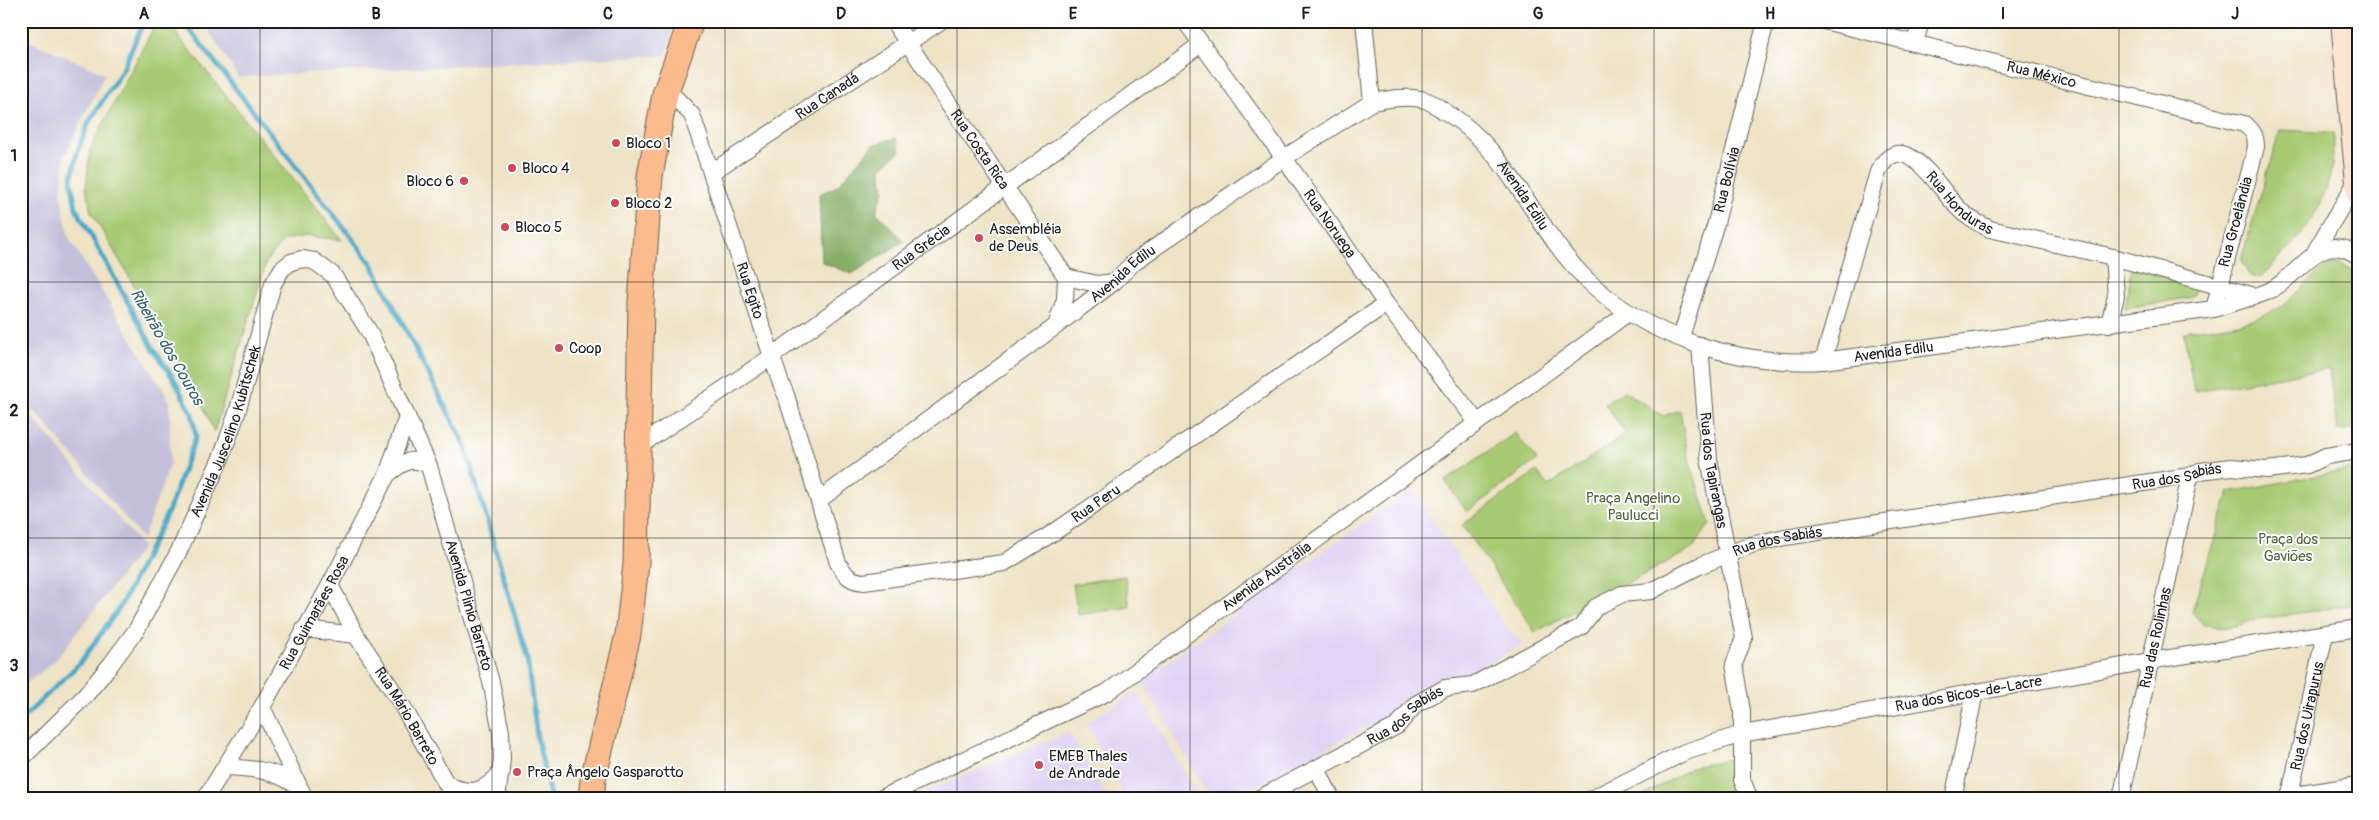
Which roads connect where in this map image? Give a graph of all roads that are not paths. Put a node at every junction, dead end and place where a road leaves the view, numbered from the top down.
1 (691, 21) edge
2 (893, 21) edge
3 (940, 21) edge
4 (1185, 21) edge
5 (1364, 21) edge
6 (1766, 21) edge
7 (1824, 21) edge
8 (1921, 21) edge
9 (2342, 21) edge
10 (1915, 43) junction
11 (908, 44) junction
12 (1201, 44) junction
13 (667, 89) junction
14 (1372, 102) junction
15 (2254, 134) joint
16 (1284, 158) junction
17 (712, 172) junction
18 (1005, 186) junction
19 (2357, 188) edge
20 (2312, 255) junction
21 (2358, 256) edge
22 (2113, 257) junction
23 (1066, 277) junction
24 (1114, 282) junction
25 (2219, 285) junction
26 (2251, 296) junction
27 (1386, 304) junction
28 (2214, 309) junction
29 (1628, 313) junction
30 (2109, 324) junction
31 (1056, 326) junction
32 (1681, 337) junction
33 (1700, 345) junction
34 (771, 356) junction
35 (1822, 362) junction
36 (407, 417) junction
37 (1477, 422) junction
38 (639, 446) junction
39 (2358, 451) edge
40 (429, 466) junction
41 (388, 475) junction
42 (2190, 476) junction
43 (819, 500) junction
44 (1728, 556) junction
45 (330, 585) junction
46 (2358, 628) edge
47 (304, 629) junction
48 (2325, 634) junction
49 (356, 635) junction
50 (2150, 661) junction
51 (1975, 692) junction
52 (262, 707) junction
53 (1742, 734) junction
54 (21, 759) edge
55 (226, 767) junction
56 (1317, 769) junction
57 (502, 771) junction
58 (447, 784) junction
59 (2358, 785) edge
60 (301, 792) edge
61 (589, 792) edge
62 (2289, 798) edge
63 (205, 799) edge
64 (455, 799) edge
65 (497, 799) edge
66 (880, 799) edge
67 (1258, 799) edge
68 (1332, 799) edge
69 (1591, 799) edge
70 (1750, 799) edge
71 (1952, 799) edge
72 (2121, 799) edge

1 - 13 main road
2 - 11 street, Rua Costa Rica
3 - 11 street, Rua Canadá
4 - 12 street, Rua Noruega
5 - 14 street
6 - 32 street, Rua Bolívia
7 - 10 street, Rua México
8 - 10 street
9 - 19 street
10 - 15 street, Rua México
11 - 17 street, Rua Canadá
11 - 18 street, Rua Costa Rica
12 - 16 street, Rua Noruega
12 - 18 street, Rua Grécia
13 - 17 street, Rua Egito
13 - 38 main road
14 - 16 street, Avenida Edilu
14 - 29 street, Avenida Edilu
15 - 25 street, Rua Groelândia
16 - 24 street, Avenida Edilu
16 - 27 street, Rua Noruega
17 - 34 street, Rua Egito
18 - 23 street, Rua Costa Rica
18 - 34 street, Rua Grécia
19 - 20 street, Avenida Edilu
20 - 21 street, Avenida Edilu
20 - 26 street, Avenida Edilu
22 - 25 street, Rua Honduras
22 - 30 street
22 - 35 street, Rua Honduras
23 - 24 street
23 - 31 street
24 - 31 street, Avenida Edilu
25 - 26 street, Rua Honduras
25 - 28 street, Rua Groelândia
26 - 28 street, Avenida Edilu
27 - 37 street, Rua Noruega
27 - 43 street, Rua Peru
28 - 30 street, Avenida Edilu
29 - 32 street, Avenida Edilu
29 - 37 street, Avenida Austrália
30 - 35 street, Avenida Edilu
31 - 43 street, Avenida Edilu
32 - 33 street, Avenida Edilu
33 - 35 street, Avenida Edilu
33 - 44 street, Rua dos Tapirangas
34 - 38 street, Rua Grécia
34 - 43 street, Rua Egito
36 - 40 street, Avenida Plinio Barreto
36 - 41 street, Rua Guimarães Rosa
36 - 54 street, Avenida Juscelino Kubitschek
37 - 66 street, Avenida Austrália
38 - 61 main road
39 - 42 street, Rua dos Sabiás
40 - 41 street
40 - 57 street, Avenida Plinio Barreto
41 - 45 street, Rua Guimarães Rosa
42 - 44 street, Rua dos Sabiás
42 - 50 street, Rua das Rolinhas
44 - 53 street, Rua dos Tapirangas
44 - 56 street, Rua dos Sabiás
45 - 47 street, Rua Guimarães Rosa
45 - 49 street, Rua Mário Barreto
46 - 48 street, Rua dos Bicos-de-Lacre
47 - 49 street
47 - 52 street, Rua Guimarães Rosa
48 - 50 street, Rua dos Bicos-de-Lacre
48 - 62 street, Rua dos Uirapurus
49 - 58 street, Rua Mário Barreto
50 - 51 street, Rua dos Bicos-de-Lacre
50 - 72 street, Rua das Rolinhas
51 - 53 street, Rua dos Bicos-de-Lacre
51 - 71 street
52 - 55 street, Rua Guimarães Rosa
52 - 60 street
53 - 69 street, Rua dos Bicos-de-Lacre
53 - 70 street, Rua dos Tapirangas
55 - 60 street
55 - 63 street, Rua Guimarães Rosa
56 - 67 street, Rua dos Sabiás
56 - 68 street
57 - 58 street
57 - 65 street, Avenida Plinio Barreto
58 - 64 street, Rua Mário Barreto
59 - 62 street

